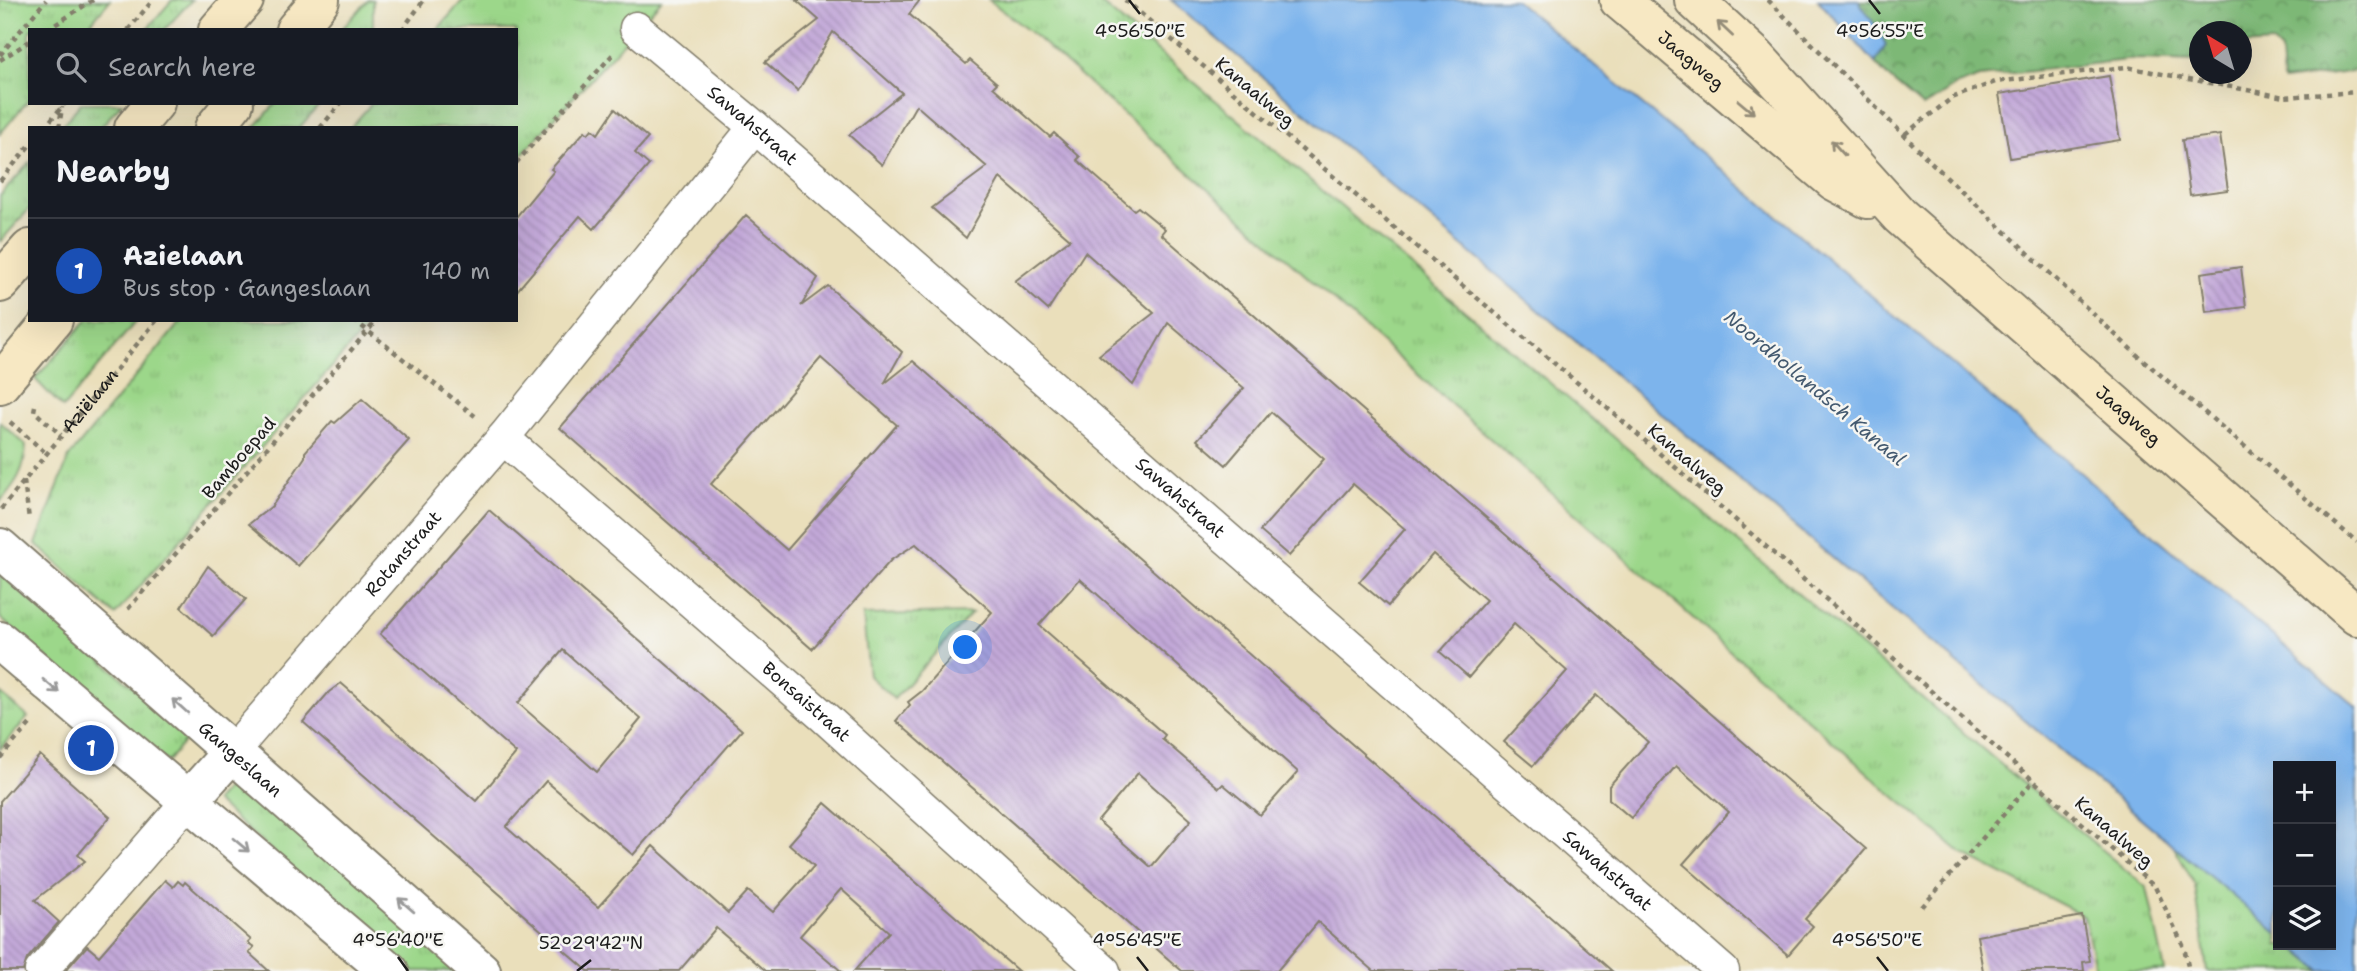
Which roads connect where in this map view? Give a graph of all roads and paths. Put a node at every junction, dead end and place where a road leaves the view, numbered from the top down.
1 (46, 0) edge
2 (93, 0) edge
3 (153, 0) edge
4 (244, 0) edge
5 (320, 0) edge
6 (423, 0) edge
7 (1125, 0) edge
8 (1619, 0) edge
9 (1694, 0) edge
10 (1768, 0) edge
11 (50, 28) edge
12 (130, 28) edge
13 (220, 28) edge
14 (297, 28) edge
15 (403, 28) edge
16 (636, 28) joint
17 (28, 42) edge
18 (0, 58) edge
19 (2357, 92) edge
20 (64, 105) edge
21 (153, 105) edge
22 (232, 105) edge
23 (339, 105) edge
24 (46, 126) edge
25 (59, 126) edge
26 (136, 126) edge
27 (216, 126) edge
28 (322, 126) edge
29 (755, 127) junction
30 (1905, 134) junction
31 (28, 147) edge
32 (518, 161) edge
33 (0, 181) edge
34 (1900, 216) junction
35 (28, 251) edge
36 (0, 283) edge
37 (51, 322) edge
38 (155, 322) edge
39 (357, 322) edge
40 (375, 322) edge
41 (368, 330) junction
42 (0, 384) edge
43 (36, 400) dead end
44 (8, 421) dead end
45 (61, 435) junction
46 (503, 438) junction
47 (46, 453) junction
48 (0, 509) edge
49 (2357, 542) edge
50 (0, 548) edge
51 (122, 615) dead end
52 (2357, 616) edge
53 (0, 641) edge
54 (33, 721) dead end
55 (232, 752) junction
56 (0, 758) edge
57 (2034, 780) junction
58 (189, 800) junction
59 (1922, 907) dead end
60 (41, 971) edge
61 (389, 971) edge
62 (481, 971) edge
63 (1104, 971) edge
64 (1723, 971) edge
65 (2189, 971) edge

1 - 18 path
2 - 11 path
3 - 12 path
4 - 13 main road
5 - 14 main road
6 - 15 path
7 - 57 path, Kanaalweg
8 -> 34 main road, Jaagweg
34 -> 9 main road, Jaagweg
10 - 30 path
16 - 29 street, Sawahstraat
16 - 32 path
17 - 18 path
19 - 30 path
20 - 24 path
20 - 25 path
21 - 26 main road
22 - 27 main road
23 - 28 path
29 - 46 street, Rotanstraat
29 - 64 street, Sawahstraat
30 - 49 path
31 - 33 path
34 - 52 main road, Jaagweg
35 - 36 main road
37 - 42 main road
38 - 45 path, Aziëlaan
39 - 41 path
40 - 41 path, Bamboepad
41 - 46 path
41 - 51 path, Bamboepad
43 - 45 path
44 - 47 path
45 - 47 path, Aziëlaan
46 - 55 street, Rotanstraat
46 - 63 street, Bonsaistraat
47 - 48 path, Aziëlaan
55 -> 50 street, Gangeslaan
53 -> 58 street
54 - 56 path
55 - 58 street, Rotanstraat
62 -> 55 street, Gangeslaan
57 - 59 path
57 - 65 path, Kanaalweg
58 - 60 street, Rotanstraat
58 -> 61 street

